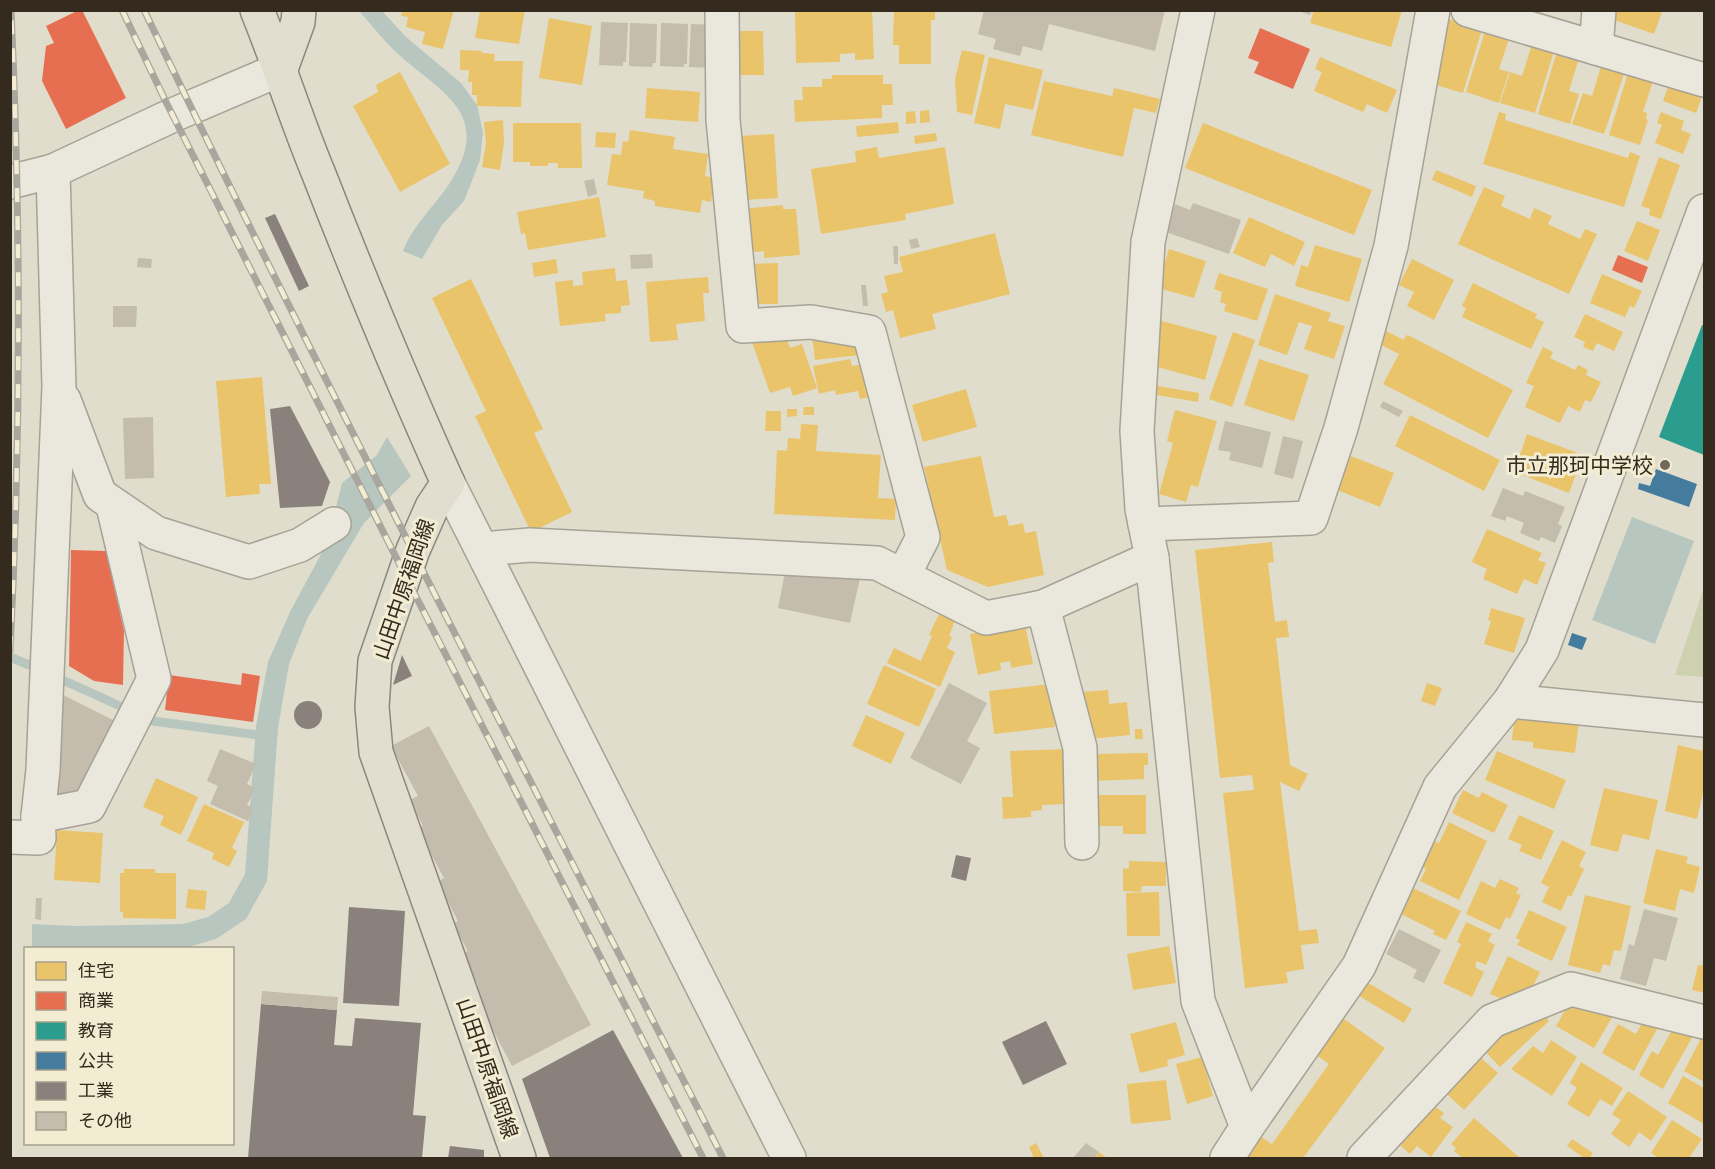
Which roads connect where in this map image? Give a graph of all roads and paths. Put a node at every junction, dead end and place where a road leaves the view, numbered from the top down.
1 (256, 10) edge
2 (299, 10) edge
3 (722, 10) edge
4 (1198, 10) edge
5 (1433, 10) edge
6 (1468, 10) edge
7 (1599, 10) edge
8 (1596, 48) junction
9 (281, 69) junction
10 (1704, 80) edge
11 (53, 171) junction
12 (10, 182) edge
13 (1704, 211) edge
14 (59, 387) junction
15 (448, 483) junction
16 (113, 506) junction
17 (334, 524) dead end
18 (1145, 524) junction
19 (482, 549) junction
20 (1152, 558) junction
21 (903, 576) junction
22 (1043, 607) junction
23 (1510, 700) junction
24 (1704, 720) edge
25 (38, 816) junction
26 (10, 837) edge
27 (1082, 843) dead end
28 (1704, 1022) edge
29 (1247, 1127) junction
30 (519, 1158) edge
31 (789, 1158) edge
32 (1227, 1158) edge
33 (1364, 1158) edge

1 - 9 main road
2 - 9 main road
3 - 21 street
4 - 18 street
5 - 18 street
6 - 8 street
7 - 8 street
8 - 10 street
9 - 11 street
9 - 15 main road
11 - 12 street
11 - 14 street
13 - 23 street
14 - 16 street
14 - 25 street
15 - 19 street
15 - 30 main road, 山田中原福岡線
16 - 17 street
16 - 25 street
18 - 20 street
19 - 21 street
19 - 31 street
20 - 22 street
20 - 29 street
21 - 22 street
22 - 27 street
23 - 24 street
23 - 29 street
25 - 26 street
28 - 33 street
29 - 32 street

